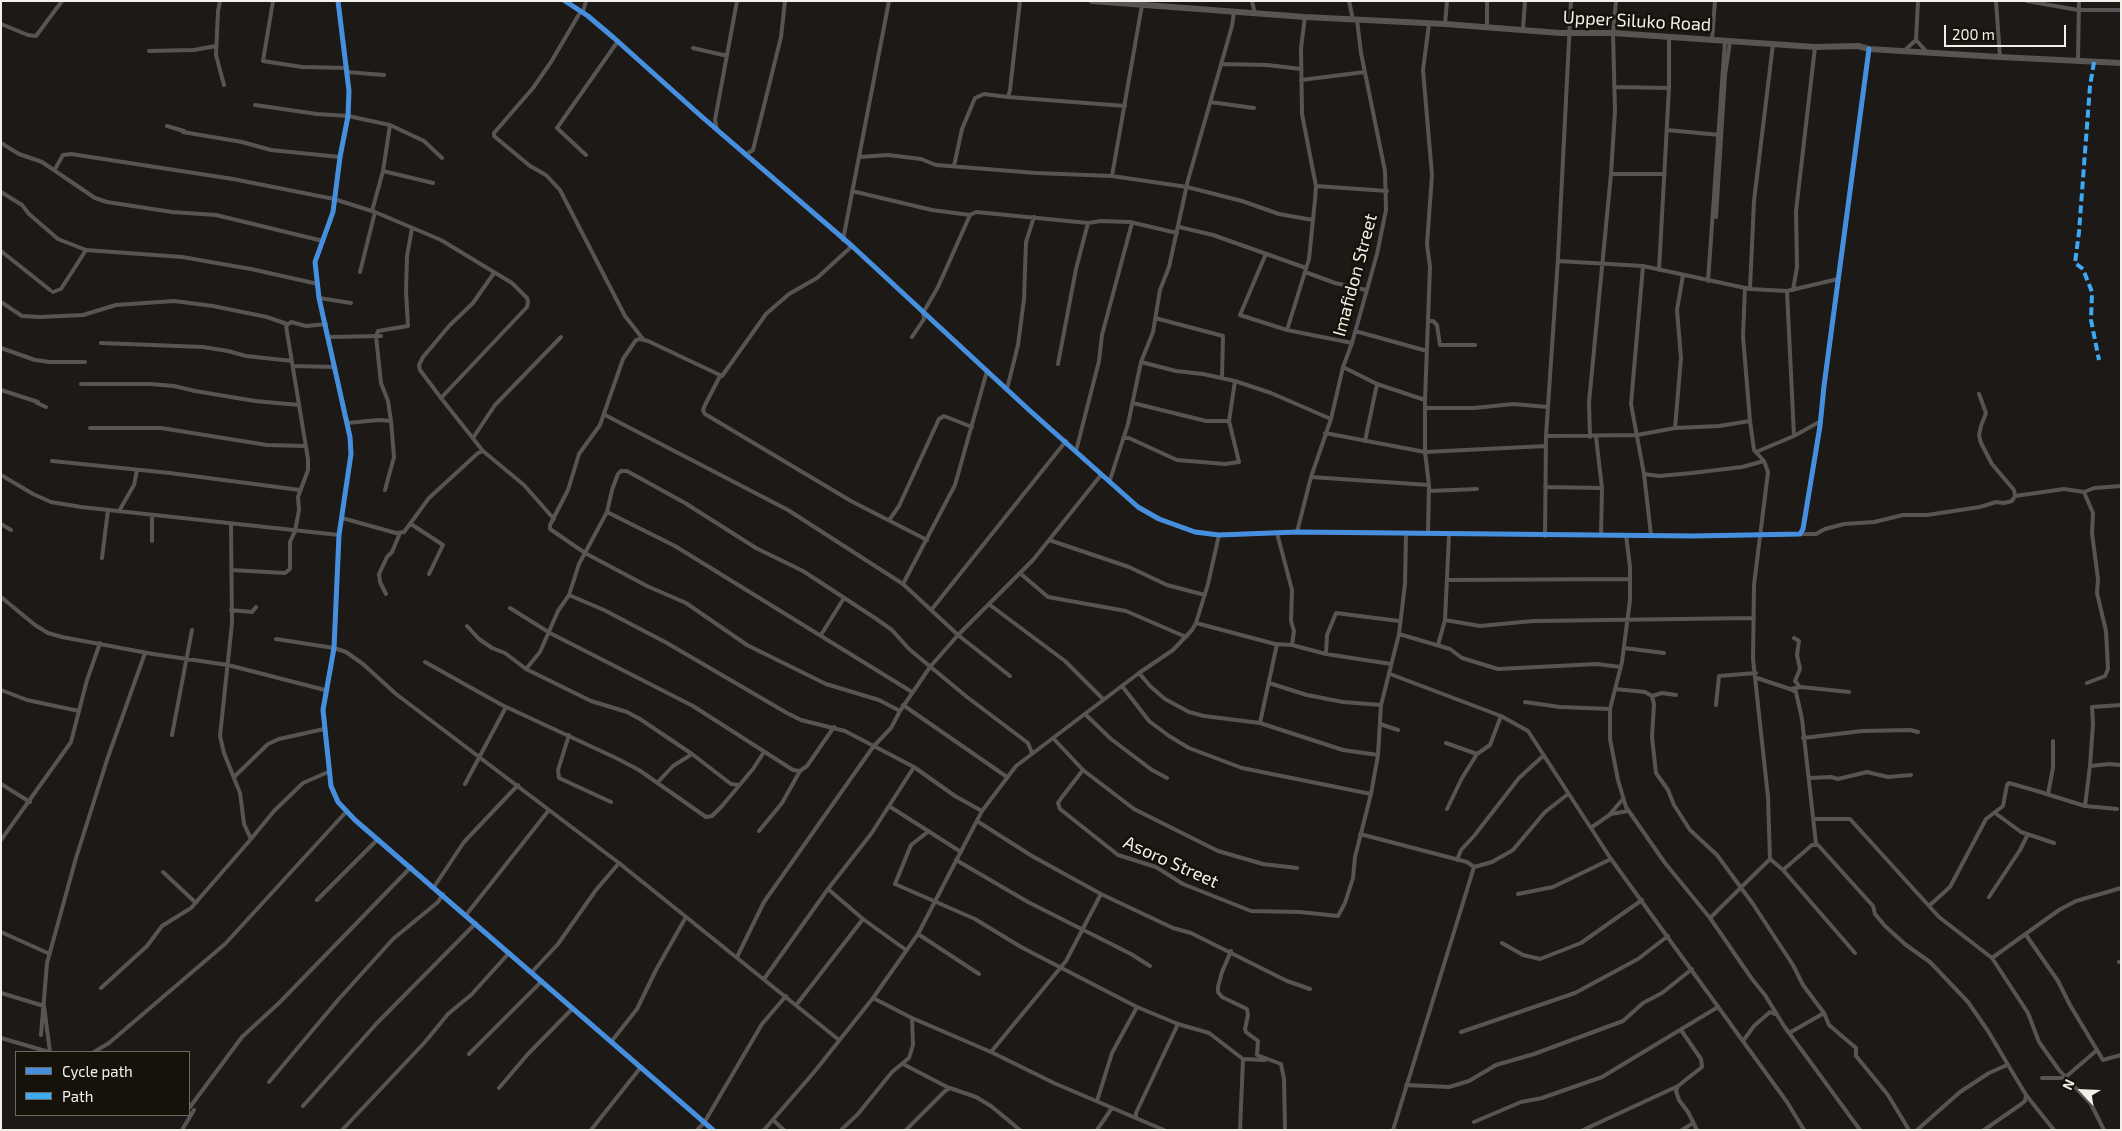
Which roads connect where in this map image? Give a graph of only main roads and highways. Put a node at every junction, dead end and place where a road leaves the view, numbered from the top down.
1 (1092, 1) edge
2 (1127, 3) edge
3 (2121, 63) edge

1 - 2 main road, Upper Siluko Road
2 - 3 main road, Upper Siluko Road

